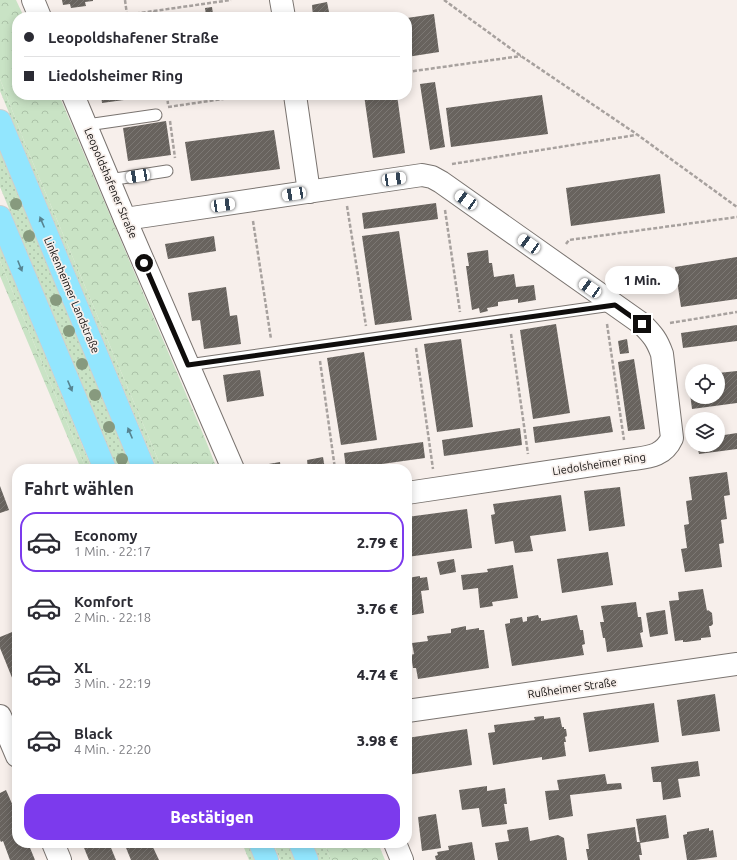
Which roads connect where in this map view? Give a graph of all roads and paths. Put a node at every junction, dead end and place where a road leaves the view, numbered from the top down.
1 (33, 0) edge
2 (125, 0) edge
3 (231, 0) edge
4 (281, 0) edge
5 (444, 0) edge
6 (154, 11) joint
7 (38, 12) edge
8 (127, 12) edge
9 (147, 12) edge
10 (283, 12) edge
11 (522, 56) junction
12 (412, 71) edge
13 (75, 100) edge
14 (167, 100) edge
15 (216, 100) edge
16 (296, 100) edge
17 (168, 107) junction
18 (156, 115) dead end
19 (0, 121) edge
20 (87, 125) junction
21 (637, 135) junction
22 (175, 159) dead end
23 (167, 171) dead end
24 (109, 180) junction
25 (436, 180) junction
26 (344, 187) junction
27 (309, 192) junction
28 (250, 201) junction
29 (737, 207) edge
30 (0, 216) edge
31 (737, 217) edge
32 (125, 218) junction
33 (554, 262) junction
34 (610, 305) junction
35 (737, 312) edge
36 (509, 320) junction
37 (462, 326) junction
38 (414, 333) junction
39 (652, 334) junction
40 (368, 340) junction
41 (318, 347) junction
42 (273, 353) junction
43 (188, 365) junction
44 (627, 460) junction
45 (103, 464) edge
46 (142, 464) edge
47 (231, 464) edge
48 (334, 464) edge
49 (531, 474) junction
50 (436, 488) junction
51 (412, 492) edge
52 (737, 664) edge
53 (412, 711) edge
54 (0, 718) edge
55 (12, 745) edge
56 (55, 848) edge
57 (262, 848) edge
58 (302, 848) edge
59 (397, 848) edge
60 (60, 860) edge
61 (267, 860) edge
62 (307, 860) edge
63 (402, 860) edge

1 - 7 street
2 - 8 path
3 - 6 path
4 - 10 street
5 - 11 path
6 - 9 path
11 - 12 path
11 - 21 path
13 - 20 street, Leopoldshafener Straße
14 - 17 path
15 - 17 path
16 - 27 street
17 - 22 path
18 - 20 lane
46 -> 19 main road, Linkenheimer Landstraße
20 - 24 street, Leopoldshafener Straße
21 - 25 path
21 - 29 path
23 - 24 lane
24 - 32 street, Leopoldshafener Straße
25 - 26 street
25 - 33 street, Liedolsheimer Ring
25 - 37 path
26 - 27 street
26 - 40 path
27 - 28 street
28 - 32 street
28 - 42 path
30 -> 45 main road
31 - 33 path
32 - 43 street, Leopoldshafener Straße
33 - 34 street, Liedolsheimer Ring
34 - 36 lane
34 - 39 street, Liedolsheimer Ring
34 - 44 path
35 - 39 path
36 - 37 lane
36 - 49 path
37 - 38 lane
38 - 40 lane
38 - 50 path
39 - 44 street, Liedolsheimer Ring
40 - 41 lane
41 - 42 lane
41 - 48 path
42 - 43 lane
43 - 47 street, Leopoldshafener Straße
44 - 49 street, Liedolsheimer Ring
49 - 50 street, Liedolsheimer Ring
50 - 51 street, Liedolsheimer Ring
52 - 53 street, Rußheimer Straße
54 - 55 street
56 - 60 street
57 - 61 main road
58 - 62 main road
59 - 63 street

